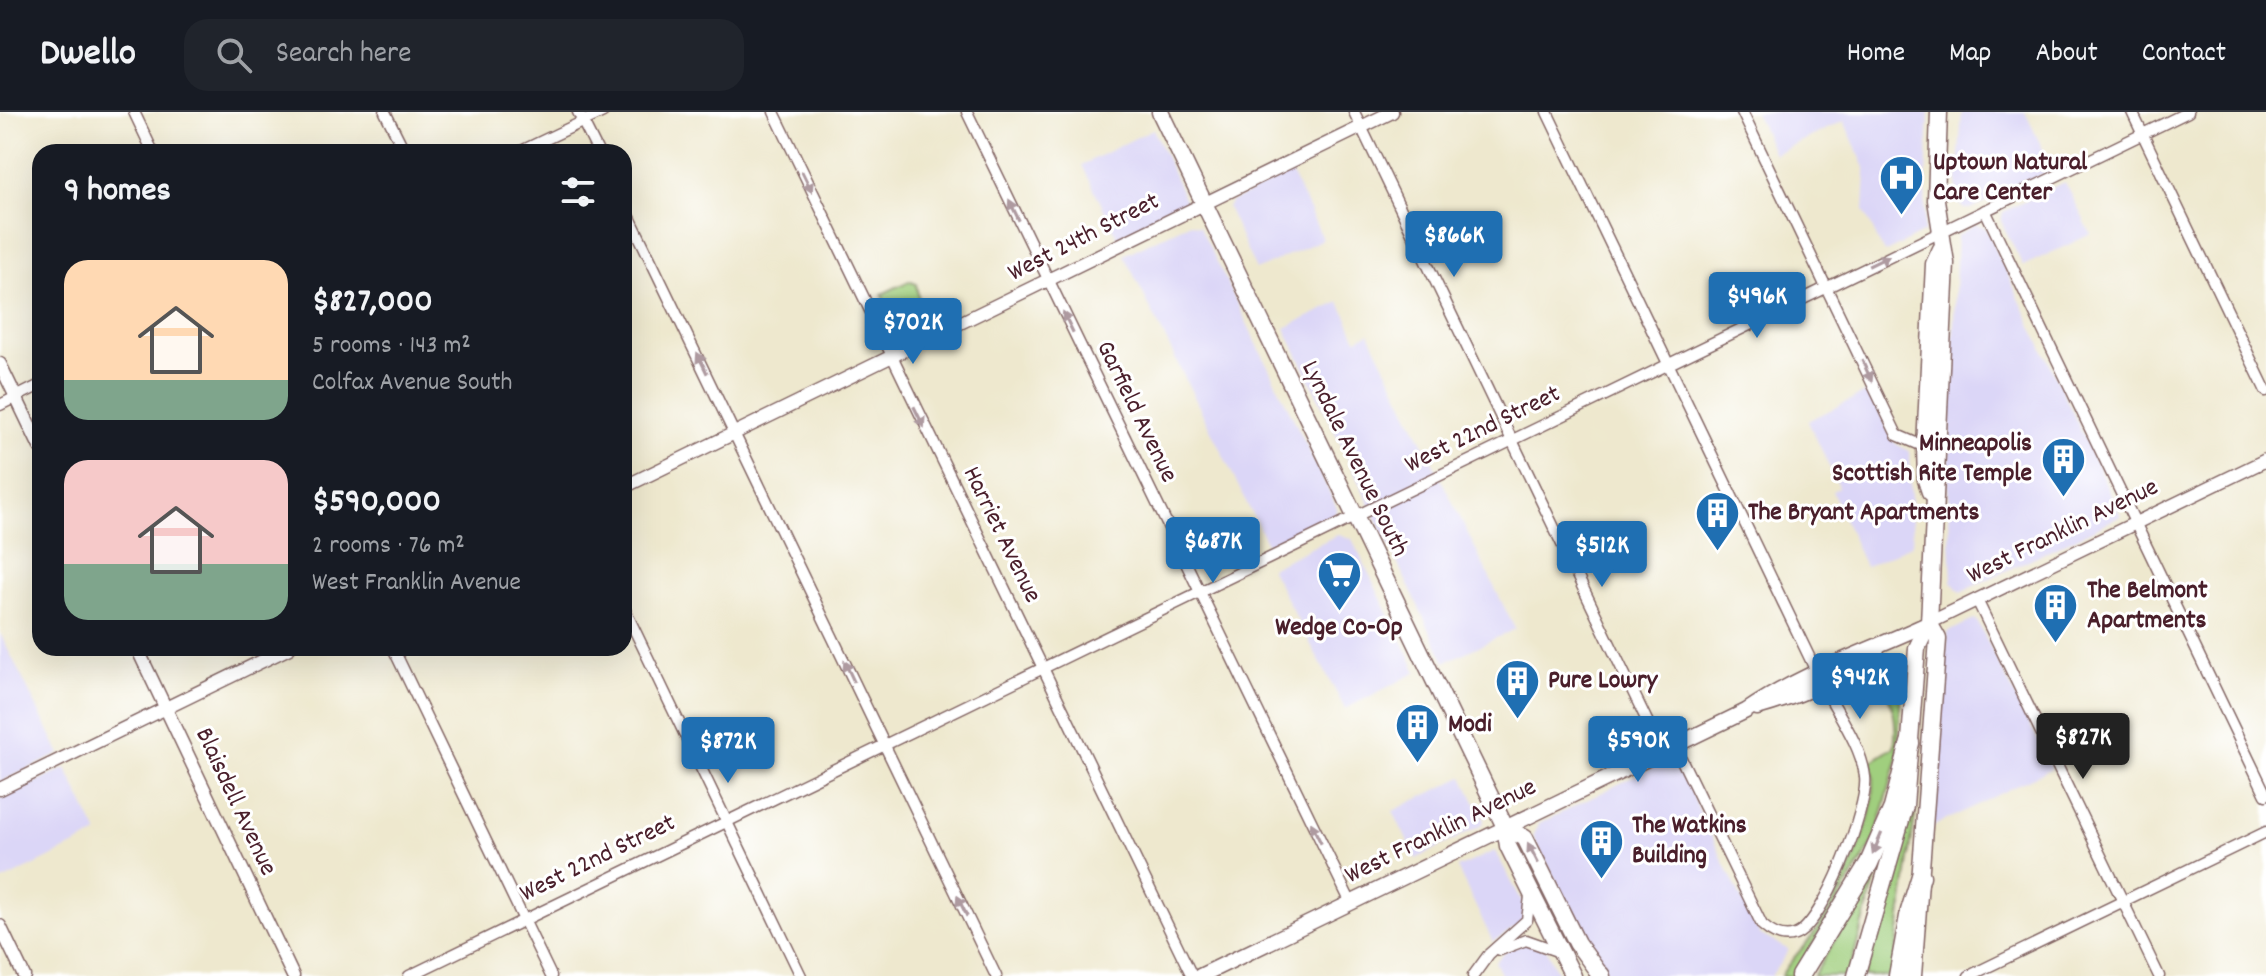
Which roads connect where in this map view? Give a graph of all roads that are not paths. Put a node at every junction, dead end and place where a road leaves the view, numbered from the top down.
1 (134, 112) edge
2 (385, 112) edge
3 (603, 112) edge
4 (774, 112) edge
5 (967, 112) edge
6 (1160, 112) edge
7 (1354, 112) edge
8 (1392, 112) edge
9 (1547, 112) edge
10 (1742, 112) edge
11 (1939, 112) edge
12 (1950, 112) edge
13 (2132, 112) edge
14 (2188, 112) edge
15 (580, 117) edge
16 (1361, 127) junction
17 (2143, 134) junction
18 (149, 144) edge
19 (401, 144) edge
20 (533, 144) edge
21 (594, 144) edge
22 (1203, 203) junction
23 (1985, 210) junction
24 (632, 221) edge
25 (1941, 223) junction
26 (1941, 249) junction
27 (1048, 280) junction
28 (1826, 287) junction
29 (891, 357) junction
30 (0, 364) edge
31 (1669, 364) junction
32 (32, 389) edge
33 (2266, 391) edge
34 (16, 397) junction
35 (0, 405) edge
36 (32, 430) edge
37 (736, 433) junction
38 (1511, 440) junction
39 (1925, 447) junction
40 (2266, 460) edge
41 (632, 483) edge
42 (1932, 499) junction
43 (1355, 517) junction
44 (2136, 524) junction
45 (1198, 593) junction
46 (1977, 600) junction
47 (1929, 623) junction
48 (632, 625) edge
49 (141, 656) edge
50 (273, 656) edge
51 (397, 656) edge
52 (1041, 669) junction
53 (1819, 677) junction
54 (166, 708) junction
55 (1910, 743) junction
56 (885, 745) junction
57 (1668, 749) junction
58 (0, 789) edge
59 (2266, 795) edge
60 (726, 820) junction
61 (1505, 827) junction
62 (2266, 832) edge
63 (1921, 876) junction
64 (1531, 893) junction
65 (2124, 902) junction
66 (1351, 903) junction
67 (525, 919) junction
68 (0, 926) edge
69 (1560, 952) junction
70 (1474, 974) edge
71 (1600, 975) edge
72 (24, 976) edge
73 (293, 976) edge
74 (409, 976) edge
75 (551, 976) edge
76 (801, 976) edge
77 (996, 976) edge
78 (1192, 976) edge
79 (1200, 976) edge
80 (1573, 976) edge
81 (1800, 976) edge
82 (1856, 976) edge
83 (1898, 976) edge
84 (1913, 976) edge
85 (1969, 976) edge
86 (2159, 976) edge

1 - 18 street
2 - 19 street
3 - 15 street
4 -> 29 street, Harriet Avenue
27 -> 5 street, Garfield Avenue
6 - 22 main road, Lyndale Avenue South
7 - 16 street
8 - 16 street, West 24th Street
9 - 31 street
10 - 28 street
11 - 25 main road
12 - 25 main road
13 - 17 street
14 - 17 street, West 22nd Street
15 - 20 street
15 - 21 street
16 - 22 street, West 24th Street
16 - 38 street
17 - 23 street, West 22nd Street
17 - 33 street
22 - 27 street, West 24th Street
22 - 43 main road, Lyndale Avenue South
23 - 25 street, West 22nd Street
23 - 44 street
37 -> 24 street
25 - 26 main road
28 -> 25 street, West 22nd Street
26 - 39 main road
26 - 42 main road
27 - 29 street, West 24th Street
45 -> 27 street, Garfield Avenue
28 - 31 street, West 22nd Street
28 -> 39 street
29 - 37 street, West 24th Street
29 -> 52 street, Harriet Avenue
30 - 34 street
31 - 38 street, West 22nd Street
31 - 53 street
32 - 34 street
34 - 35 street
34 - 36 street
37 - 41 street, West 24th Street
56 -> 37 street
38 - 43 street, West 22nd Street
38 - 57 street
39 - 42 main road
40 - 44 street, West Franklin Avenue
42 - 47 main road
43 - 45 street, West 22nd Street
43 - 61 main road, Lyndale Avenue South
44 - 46 street, West Franklin Avenue
44 - 59 street
45 - 52 street, West 22nd Street
66 -> 45 street, Garfield Avenue
46 - 47 street, West Franklin Avenue
46 - 65 street
47 - 53 main road, West Franklin Avenue
47 - 55 main road
47 - 63 main road
48 - 60 street
49 - 54 street, Blaisdell Avenue
50 - 54 street
51 - 67 street
52 - 56 street, West 22nd Street
52 - 78 street, Harriet Avenue
53 - 57 main road, West Franklin Avenue
53 - 57 street
54 - 58 street
54 - 73 street, Blaisdell Avenue
55 -> 81 highway
55 - 82 main road
56 - 60 street, West 22nd Street
77 -> 56 street
57 - 61 main road, West Franklin Avenue
60 - 67 street, West 22nd Street
60 - 76 street
61 - 64 main road
61 - 66 main road, West Franklin Avenue
71 -> 61 main road
62 - 65 street
63 - 83 highway
63 - 84 main road
64 - 69 main road
64 - 70 street
65 - 85 street
65 - 86 street
66 - 79 main road, West Franklin Avenue
67 - 74 street, West 22nd Street
67 - 75 street
68 - 72 street
69 - 70 street
69 - 80 main road

